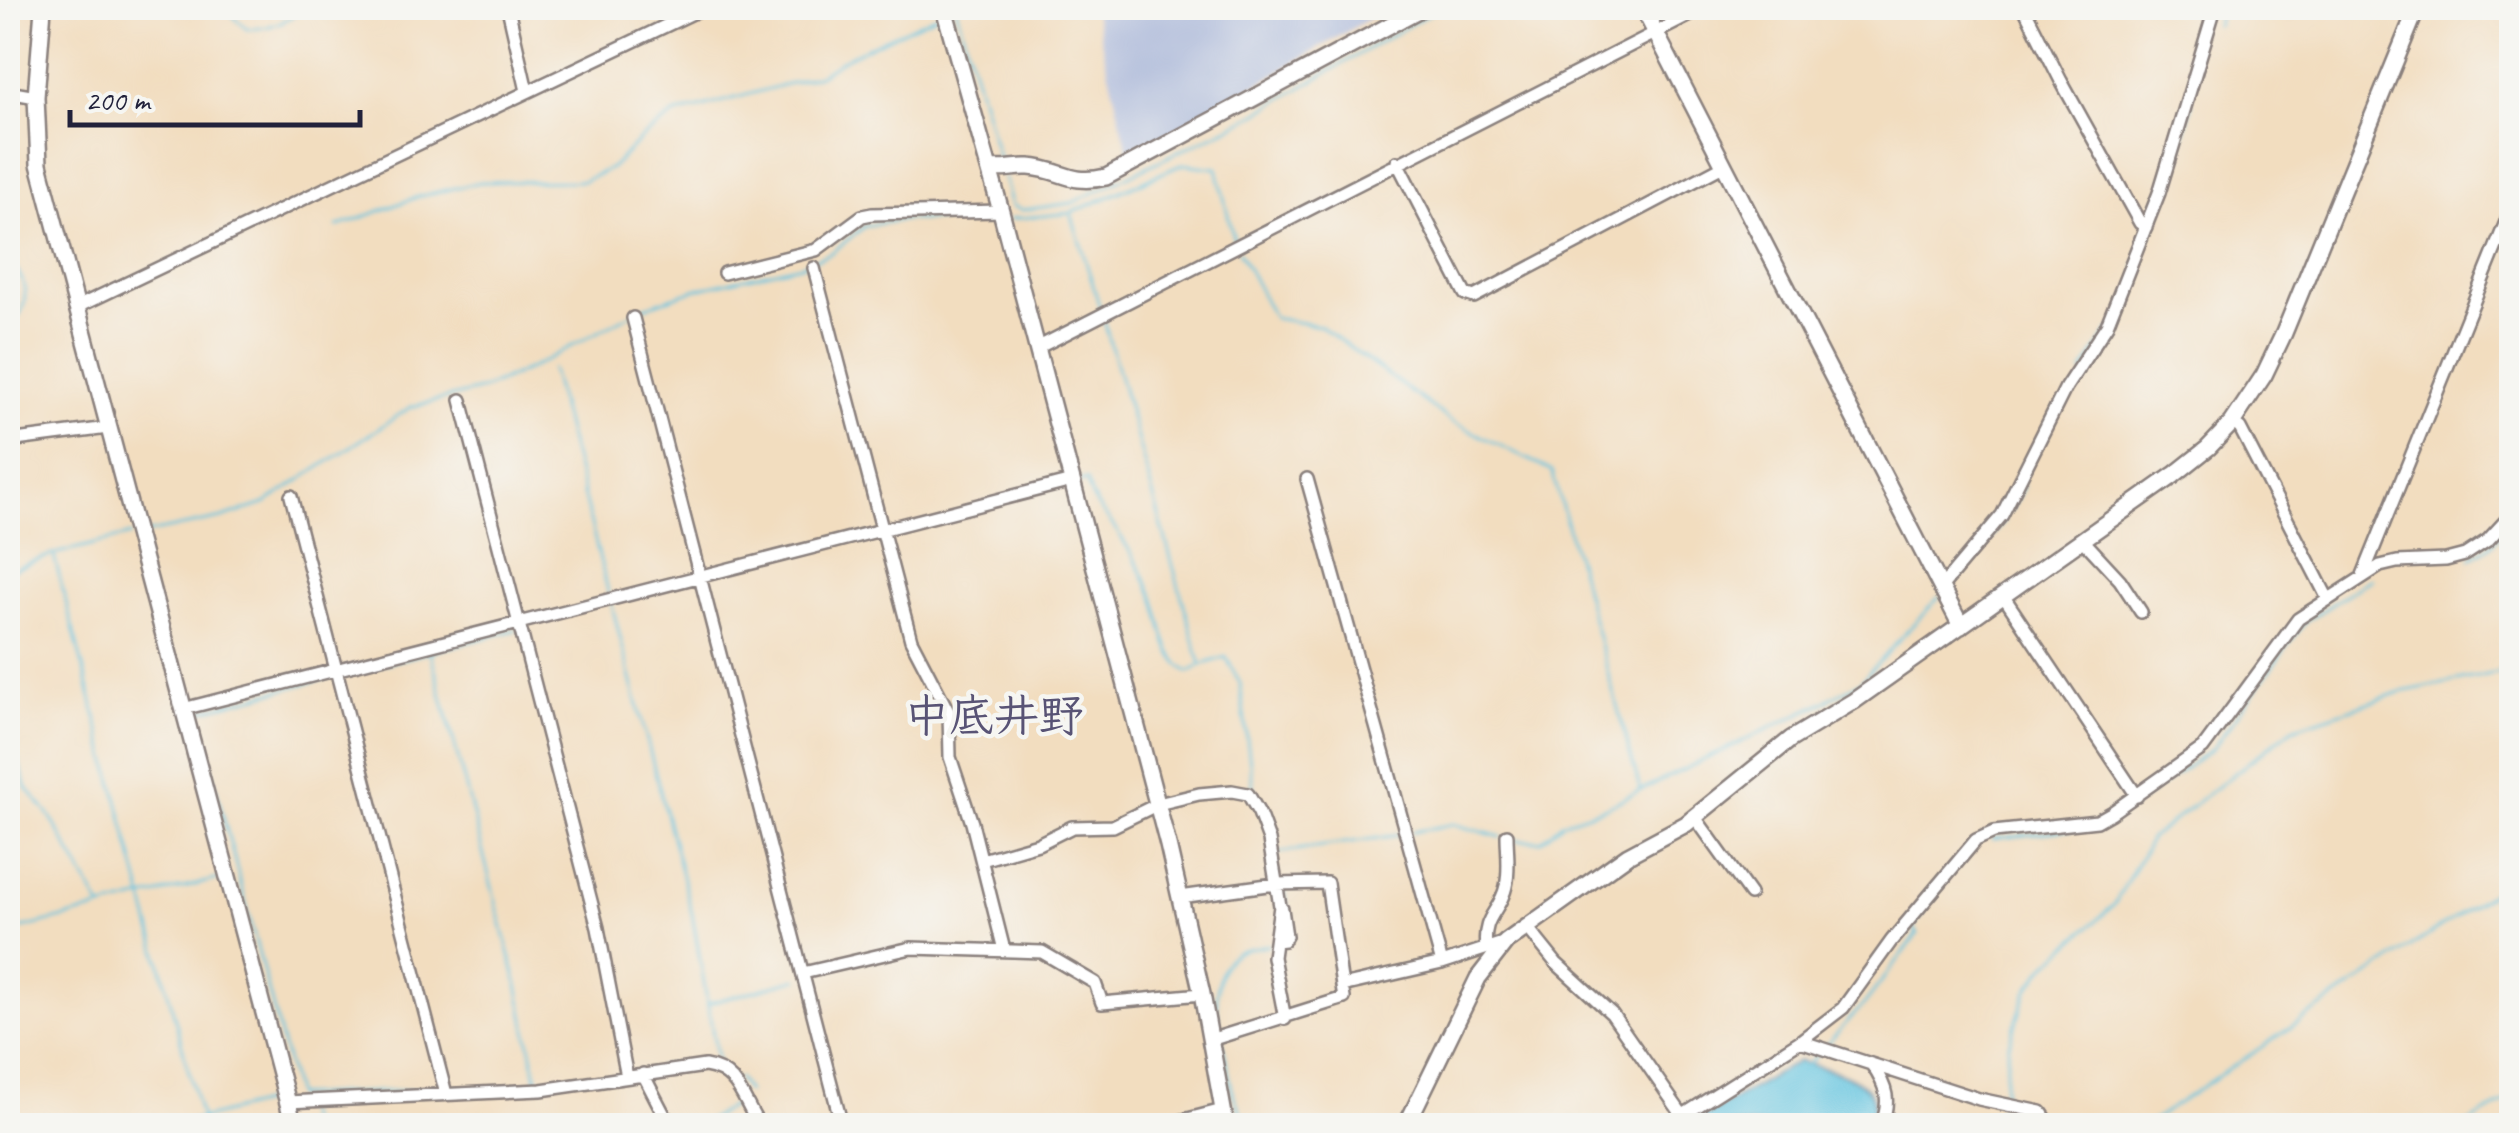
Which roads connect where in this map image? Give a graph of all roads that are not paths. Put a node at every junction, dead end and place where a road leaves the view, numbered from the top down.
1 (43, 8) edge
2 (508, 8) edge
3 (703, 8) edge
4 (944, 8) edge
5 (1422, 8) edge
6 (1643, 8) edge
7 (1704, 8) edge
8 (2024, 8) edge
9 (2215, 8) edge
10 (2418, 8) edge
11 (1656, 32) junction
12 (527, 91) junction
13 (8, 92) edge
14 (36, 97) junction
15 (1398, 162) junction
16 (1725, 165) junction
17 (989, 168) junction
18 (2512, 207) edge
19 (1003, 218) junction
20 (2146, 227) junction
21 (814, 268) dead end
22 (724, 273) dead end
23 (75, 308) junction
24 (633, 318) dead end
25 (1036, 348) junction
26 (461, 400) dead end
27 (2232, 423) junction
28 (108, 428) junction
29 (8, 441) edge
30 (1308, 478) dead end
31 (1072, 481) junction
32 (291, 496) dead end
33 (2512, 514) edge
34 (883, 530) junction
35 (2083, 540) junction
36 (2363, 575) junction
37 (700, 576) junction
38 (1946, 593) junction
39 (2004, 596) junction
40 (2328, 599) junction
41 (2141, 612) dead end
42 (519, 621) junction
43 (1961, 626) junction
44 (335, 670) junction
45 (183, 709) junction
46 (2138, 796) junction
47 (1158, 804) junction
48 (1694, 816) junction
49 (1507, 835) dead end
50 (982, 860) junction
51 (1275, 884) junction
52 (1750, 894) dead end
53 (1180, 897) junction
54 (1526, 927) junction
55 (1506, 942) junction
56 (1486, 948) junction
57 (1004, 950) junction
58 (1442, 963) junction
59 (802, 973) junction
60 (1342, 986) junction
61 (1202, 994) junction
62 (1284, 1019) junction
63 (1210, 1040) junction
64 (1800, 1041) junction
65 (1872, 1065) junction
66 (644, 1074) junction
67 (627, 1076) junction
68 (446, 1094) junction
69 (288, 1102) junction
70 (2512, 1113) edge
71 (1683, 1116) junction
72 (1225, 1118) edge
73 (294, 1126) edge
74 (670, 1126) edge
75 (760, 1126) edge
76 (842, 1126) edge
77 (1160, 1126) edge
78 (1406, 1126) edge
79 (1666, 1126) edge
80 (1881, 1126) edge
81 (2050, 1126) edge
82 (2502, 1126) edge

1 - 14 street
2 - 12 street
3 - 12 street
4 - 17 street
5 - 17 street
6 - 11 street
7 - 11 street
8 - 20 street
9 - 20 street
10 - 27 street
11 - 15 street
11 - 16 street
12 - 23 street
13 - 14 street
14 - 23 street
15 - 16 street
15 - 25 street
16 - 38 street
17 - 19 street
18 - 36 street
19 - 22 street
19 - 25 street
20 - 38 street
21 - 34 street
23 - 28 street
24 - 37 street
25 - 31 street
26 - 42 street
27 - 35 street
27 - 40 street
28 - 29 street
28 - 45 street
30 - 58 street
31 - 34 street
31 - 47 street
32 - 44 street
33 - 36 street
34 - 37 street
34 - 50 street
35 - 39 street
35 - 41 street
36 - 40 street
37 - 42 street
37 - 59 street
38 - 43 street
39 - 43 street
39 - 46 street
40 - 46 street
42 - 44 street
42 - 67 street
43 - 48 street
44 - 45 street
44 - 68 street
45 - 69 street
46 - 64 street
47 - 50 street
47 - 51 street
47 - 53 street
48 - 52 street
48 - 54 street
49 - 56 street
50 - 57 street
51 - 53 street
51 - 60 street
51 - 62 street
53 - 61 street
54 - 55 street
54 - 71 street
55 - 56 street
55 - 78 street
56 - 58 street
57 - 59 street
57 - 61 street
58 - 60 street
59 - 76 street
60 - 62 street
61 - 63 street
62 - 63 street
63 - 72 street
64 - 65 street
64 - 71 street
65 - 80 street
65 - 81 street
66 - 67 street
66 - 74 street
66 - 75 street
67 - 68 street
68 - 69 street
69 - 73 street
70 - 82 street
71 - 79 street
72 - 77 street

